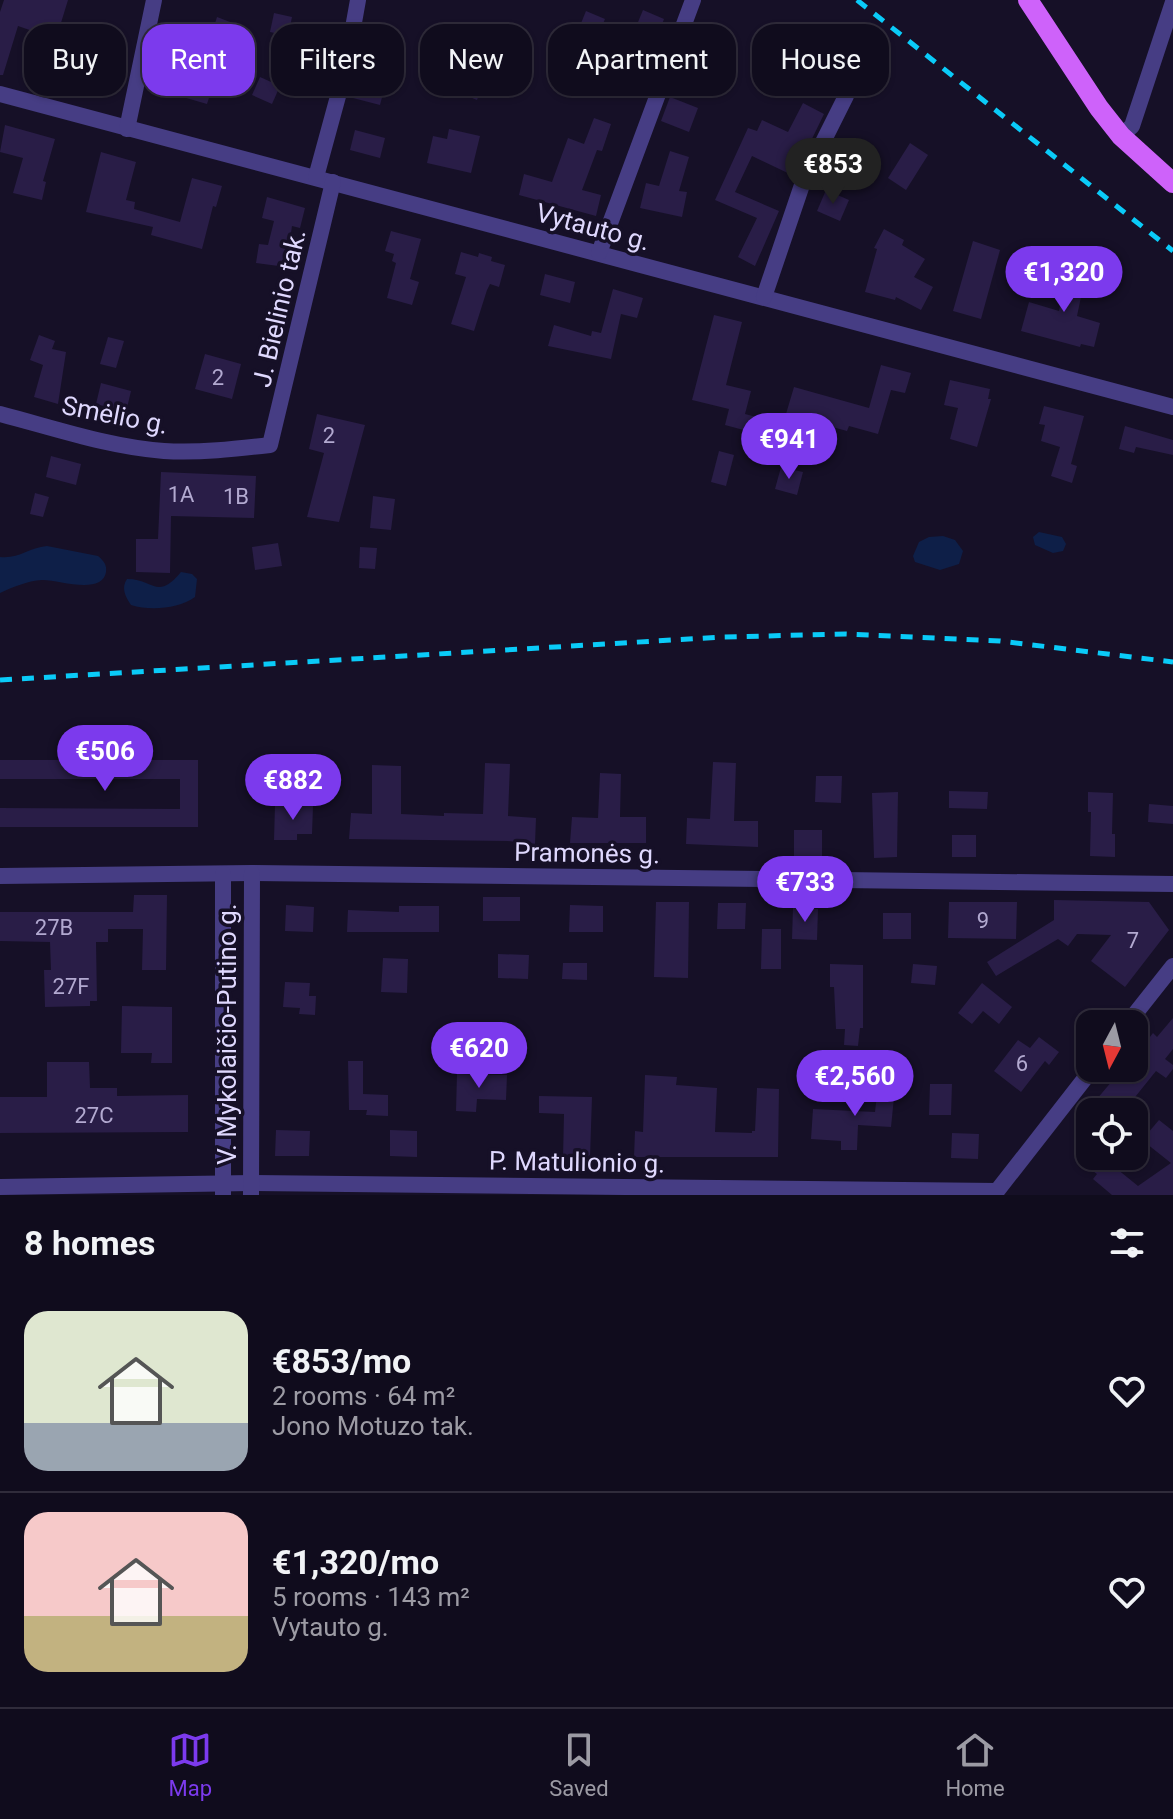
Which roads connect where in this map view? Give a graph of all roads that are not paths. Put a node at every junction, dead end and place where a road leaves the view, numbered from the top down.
1 (154, 0) edge
2 (358, 0) edge
3 (693, 0) edge
4 (1028, 0) edge
5 (1173, 2) edge
6 (0, 94) edge
7 (846, 96) dead end
8 (127, 129) junction
9 (1121, 136) junction
10 (316, 177) junction
11 (333, 182) junction
12 (1173, 183) edge
13 (599, 253) junction
14 (764, 297) junction
15 (1173, 407) edge
16 (0, 414) edge
17 (270, 445) joint
18 (252, 873) junction
19 (223, 874) junction
20 (0, 876) edge
21 (1173, 884) edge
22 (1173, 966) edge
23 (1138, 1010) edge
24 (1082, 1082) edge
25 (0, 1187) edge
26 (223, 1189) edge
27 (251, 1189) edge
28 (998, 1193) edge

1 - 8 street
2 - 10 street
3 - 13 street
4 - 9 main road
5 - 9 street
6 - 8 street, Vytauto g.
7 - 14 street
8 - 10 street, Vytauto g.
9 - 12 main road
10 - 11 street, Vytauto g.
11 - 13 street, Vytauto g.
11 - 17 street, J. Bielinio tak.
13 - 14 street, Vytauto g.
14 - 15 street, Vytauto g.
16 - 17 street, Smėlio g.
18 - 19 street, Pramonės g.
18 - 21 street, Pramonės g.
18 - 27 street, V. Mykolaičio-Putino g.
19 - 20 street, Pramonės g.
19 - 26 street, V. Mykolaičio-Putino g.
22 - 23 street
24 - 28 street, P. Matulionio g.
25 - 26 street, P. Matulionio g.
26 - 27 street, P. Matulionio g.
27 - 28 street, P. Matulionio g.

